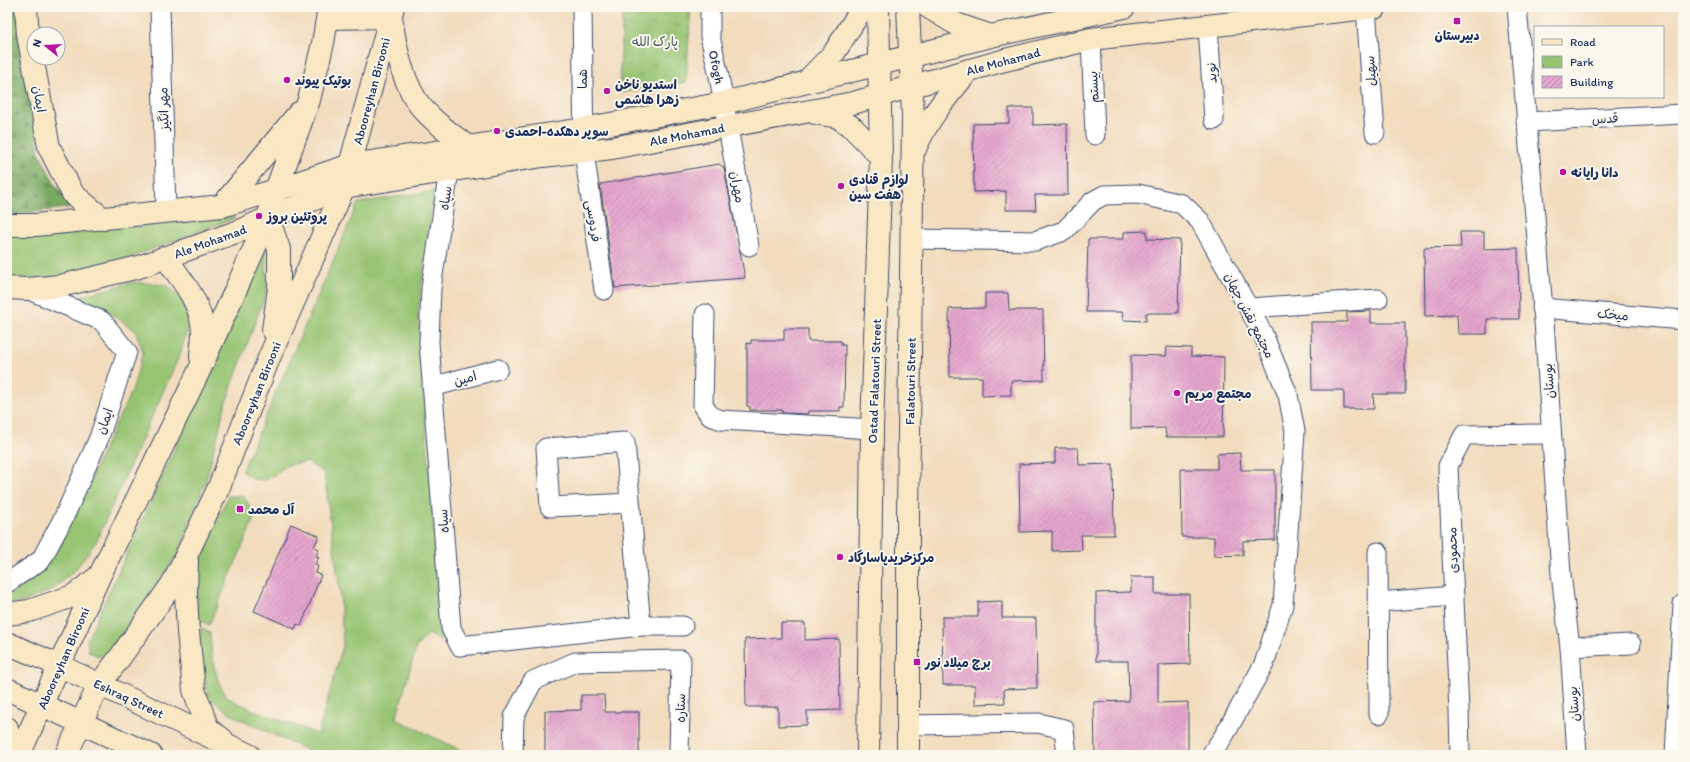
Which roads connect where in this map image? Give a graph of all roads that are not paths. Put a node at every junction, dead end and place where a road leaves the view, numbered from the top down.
1 (26, 7) edge
2 (160, 7) edge
3 (582, 7) edge
4 (710, 7) edge
5 (863, 7) edge
6 (878, 7) edge
7 (908, 7) edge
8 (928, 7) edge
9 (1124, 7) edge
10 (1517, 7) edge
11 (1371, 8) edge
12 (329, 12) edge
13 (392, 12) edge
14 (1077, 12) edge
15 (1208, 26) junction
16 (991, 36) junction
17 (1090, 39) junction
18 (910, 56) junction
19 (880, 64) junction
20 (968, 70) junction
21 (805, 83) junction
22 (911, 86) junction
23 (880, 96) junction
24 (309, 100) junction
25 (724, 103) junction
26 (808, 112) junction
27 (1683, 114) edge
28 (1214, 120) dead end
29 (1526, 122) junction
30 (727, 127) junction
31 (583, 129) junction
32 (1375, 133) dead end
33 (1095, 135) dead end
34 (467, 146) junction
35 (584, 152) junction
36 (881, 157) junction
37 (912, 157) junction
38 (351, 165) junction
39 (449, 171) junction
40 (344, 187) junction
41 (276, 190) junction
42 (222, 206) junction
43 (166, 211) junction
44 (268, 218) junction
45 (103, 219) junction
46 (7, 225) edge
47 (911, 238) junction
48 (749, 246) dead end
49 (165, 257) junction
50 (17, 288) edge
51 (604, 290) dead end
52 (1378, 299) dead end
53 (1249, 308) junction
54 (1542, 308) junction
55 (705, 314) dead end
56 (1683, 320) edge
57 (269, 358) junction
58 (498, 369) dead end
59 (199, 371) junction
60 (432, 387) junction
61 (872, 430) junction
62 (1551, 434) junction
63 (630, 503) junction
64 (1378, 552) dead end
65 (188, 553) junction
66 (99, 577) junction
67 (7, 583) edge
68 (1454, 596) junction
69 (1378, 602) junction
70 (1683, 604) edge
71 (7, 614) edge
72 (641, 626) junction
73 (683, 626) dead end
74 (7, 643) edge
75 (1631, 644) dead end
76 (1570, 647) junction
77 (60, 666) junction
78 (99, 685) junction
79 (7, 689) edge
80 (41, 705) junction
81 (1380, 714) dead end
82 (81, 723) junction
83 (908, 725) junction
84 (7, 728) edge
85 (240, 751) edge
86 (9, 755) edge
87 (19, 755) edge
88 (66, 755) edge
89 (151, 755) edge
90 (513, 755) edge
91 (679, 755) edge
92 (868, 755) edge
93 (908, 755) edge
94 (1066, 755) edge
95 (1211, 755) edge
96 (1460, 755) edge
97 (1577, 755) edge
98 (1675, 755) edge

1 - 45 main road, ایمان
2 - 43 street, مهر انگیز
3 - 31 street, هما
4 - 25 street, Ofogh
5 - 21 main road
6 - 19 main road, Ostad Falatouri Street
7 - 18 main road, Falatouri Street
8 - 16 main road
9 - 14 main road, Ale Mohamad
10 - 29 street, بوستان
11 - 15 main road, Ale Mohamad
11 - 32 street, سهیل
12 - 13 main road
12 - 24 main road, Abooreyhan Birooni
13 - 34 main road
13 - 38 main road, Abooreyhan Birooni
14 - 16 main road, Ale Mohamad
15 - 17 main road, Ale Mohamad
15 - 28 street, نوید
16 - 18 main road, Ale Mohamad
17 - 20 main road, Ale Mohamad
17 - 33 street, بیستم
18 - 19 main road, Ale Mohamad
18 - 22 main road, Falatouri Street
19 - 21 main road, Ale Mohamad
19 - 23 main road, Ostad Falatouri Street
20 - 22 main road, Ale Mohamad
20 - 37 main road
21 - 25 main road, Ale Mohamad
22 - 23 main road, Ale Mohamad
22 - 37 main road, Falatouri Street
23 - 26 main road, Ale Mohamad
23 - 36 main road, Ostad Falatouri Street
24 - 41 main road, Abooreyhan Birooni
24 - 42 main road
25 - 30 street, Ofogh
25 - 31 main road, Ale Mohamad
26 - 30 main road, Ale Mohamad
26 - 36 main road
27 - 29 street, قدس
29 - 54 street, بوستان
30 - 35 main road, Ale Mohamad
30 - 48 street, مهران
31 - 34 main road, Ale Mohamad
31 - 35 street, هما
34 - 38 main road, Ale Mohamad
35 - 39 main road, Ale Mohamad
35 - 51 street, فردوسی
36 - 61 main road, Ostad Falatouri Street
37 - 47 main road, Falatouri Street
38 - 40 main road, Abooreyhan Birooni
38 - 41 main road, Ale Mohamad
39 - 40 main road, Ale Mohamad
39 - 60 street, سپاه
40 - 44 main road, Ale Mohamad
40 - 57 main road, Abooreyhan Birooni
41 - 42 main road, Ale Mohamad
41 - 44 main road, Abooreyhan Birooni
42 - 43 main road, Ale Mohamad
42 - 44 main road
43 - 45 main road, Ale Mohamad
44 - 49 main road, Ale Mohamad
44 - 57 main road
44 - 59 main road, Abooreyhan Birooni
45 - 46 main road, Ale Mohamad
47 - 53 street, مجتمع نقش جهان
47 - 83 main road, Falatouri Street
49 - 50 main road, Ale Mohamad
49 - 59 main road
50 - 67 street, ایمان
52 - 53 street
53 - 95 street, مجتمع نقش جهان
54 - 56 street, میخک
54 - 62 street, بوستان
55 - 61 street
57 - 65 main road, Abooreyhan Birooni
58 - 60 street, امین
59 - 66 main road, Abooreyhan Birooni
60 - 72 street, سپاه
61 - 92 main road, Ostad Falatouri Street
62 - 68 street, محمودی
62 - 76 street, بوستان
63 - 63 street
63 - 72 street
64 - 69 street
65 - 78 main road, Abooreyhan Birooni
65 - 85 main road
66 - 71 main road
66 - 77 main road, Abooreyhan Birooni
68 - 69 street
68 - 96 street, محمودی
69 - 81 street
70 - 98 street
72 - 73 street, سپاه
74 - 77 main road, Eshraq Street
75 - 76 street
76 - 97 street, بوستان
77 - 78 main road, Eshraq Street
77 - 80 main road, Abooreyhan Birooni
78 - 82 main road, Abooreyhan Birooni
78 - 85 main road, Eshraq Street
79 - 80 main road
80 - 82 main road
80 - 87 main road, Abooreyhan Birooni
82 - 88 main road, Abooreyhan Birooni
82 - 89 main road
83 - 93 main road, Falatouri Street
83 - 94 street
84 - 86 main road
90 - 91 street, ستاره

